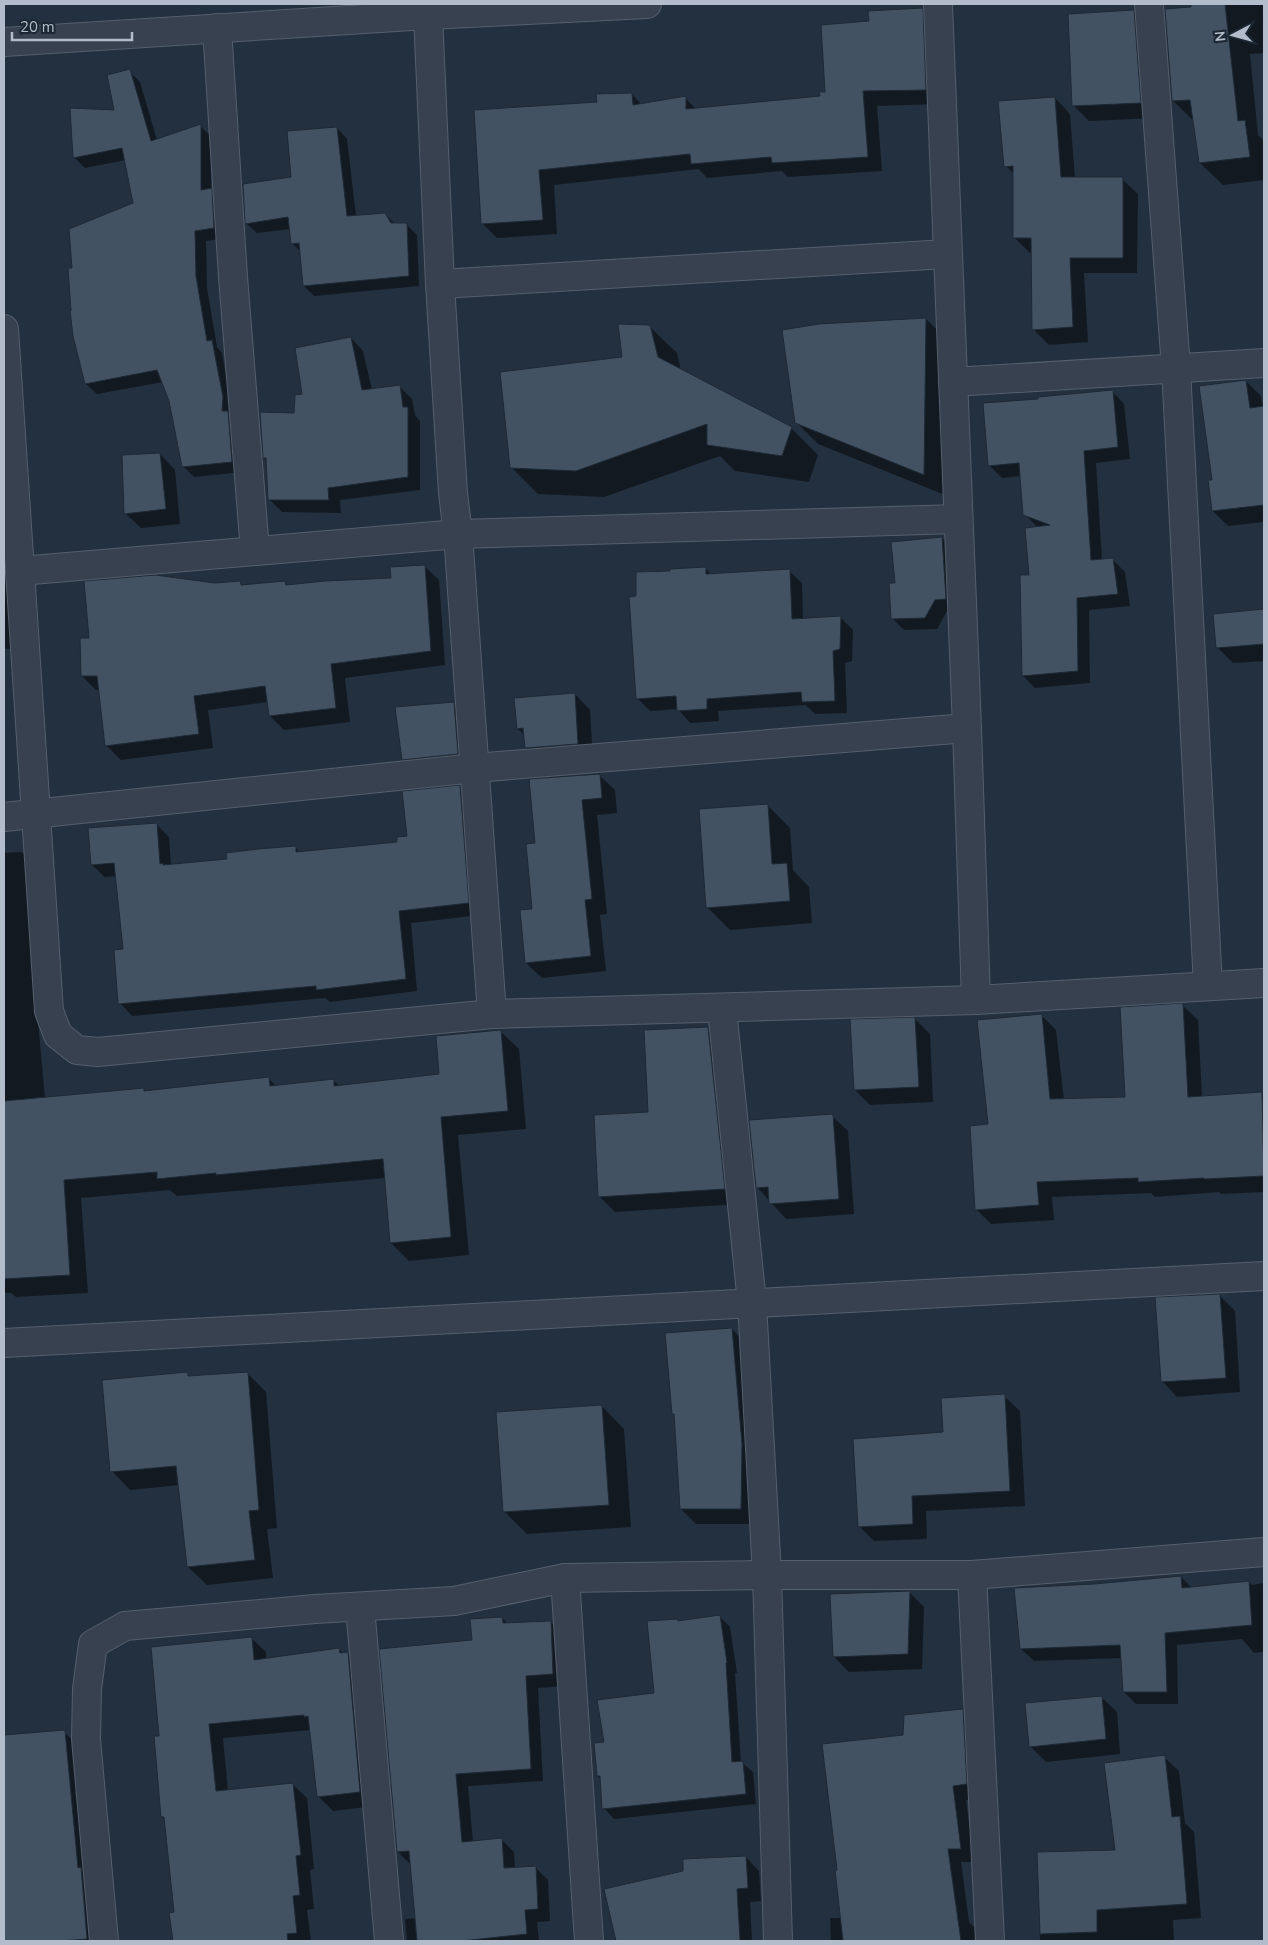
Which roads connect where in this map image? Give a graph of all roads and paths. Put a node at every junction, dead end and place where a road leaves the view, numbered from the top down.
1 (647, 4) edge
2 (938, 4) edge
3 (1149, 4) edge
4 (428, 15) junction
5 (217, 28) junction
6 (4, 42) edge
7 (947, 254) junction
8 (440, 284) junction
9 (4, 329) edge
10 (1264, 363) edge
11 (1176, 368) junction
12 (953, 382) junction
13 (958, 519) junction
14 (458, 534) junction
15 (255, 551) junction
16 (20, 571) junction
17 (968, 728) junction
18 (475, 768) junction
19 (36, 813) junction
20 (4, 817) edge
21 (1264, 983) edge
22 (1208, 986) junction
23 (976, 1000) junction
24 (722, 1009) junction
25 (492, 1014) junction
26 (1264, 1276) edge
27 (752, 1304) junction
28 (4, 1343) edge
29 (1264, 1552) edge
30 (767, 1575) junction
31 (972, 1575) junction
32 (565, 1578) junction
33 (360, 1607) junction
34 (104, 1941) edge
35 (388, 1941) edge
36 (589, 1941) edge
37 (778, 1941) edge
38 (990, 1941) edge

1 - 4 street
2 - 7 street
3 - 11 street
4 - 5 street
4 - 8 street
5 - 6 street
5 - 15 street
7 - 8 street
7 - 12 street
8 - 14 street
9 - 16 street
10 - 11 street
11 - 12 street
11 - 22 street
12 - 13 street
13 - 14 street
13 - 17 street
14 - 15 street
14 - 18 street
15 - 16 street
16 - 19 street
17 - 18 street
17 - 23 street
18 - 19 street
18 - 25 street
19 - 20 street
19 - 25 street
21 - 22 street
22 - 23 street
23 - 24 street
24 - 25 street
24 - 27 street
26 - 27 street
27 - 28 street
27 - 30 street
29 - 31 street
30 - 31 street
30 - 32 street
30 - 37 street
31 - 38 street
32 - 33 street
32 - 36 street
33 - 34 street
33 - 35 street

